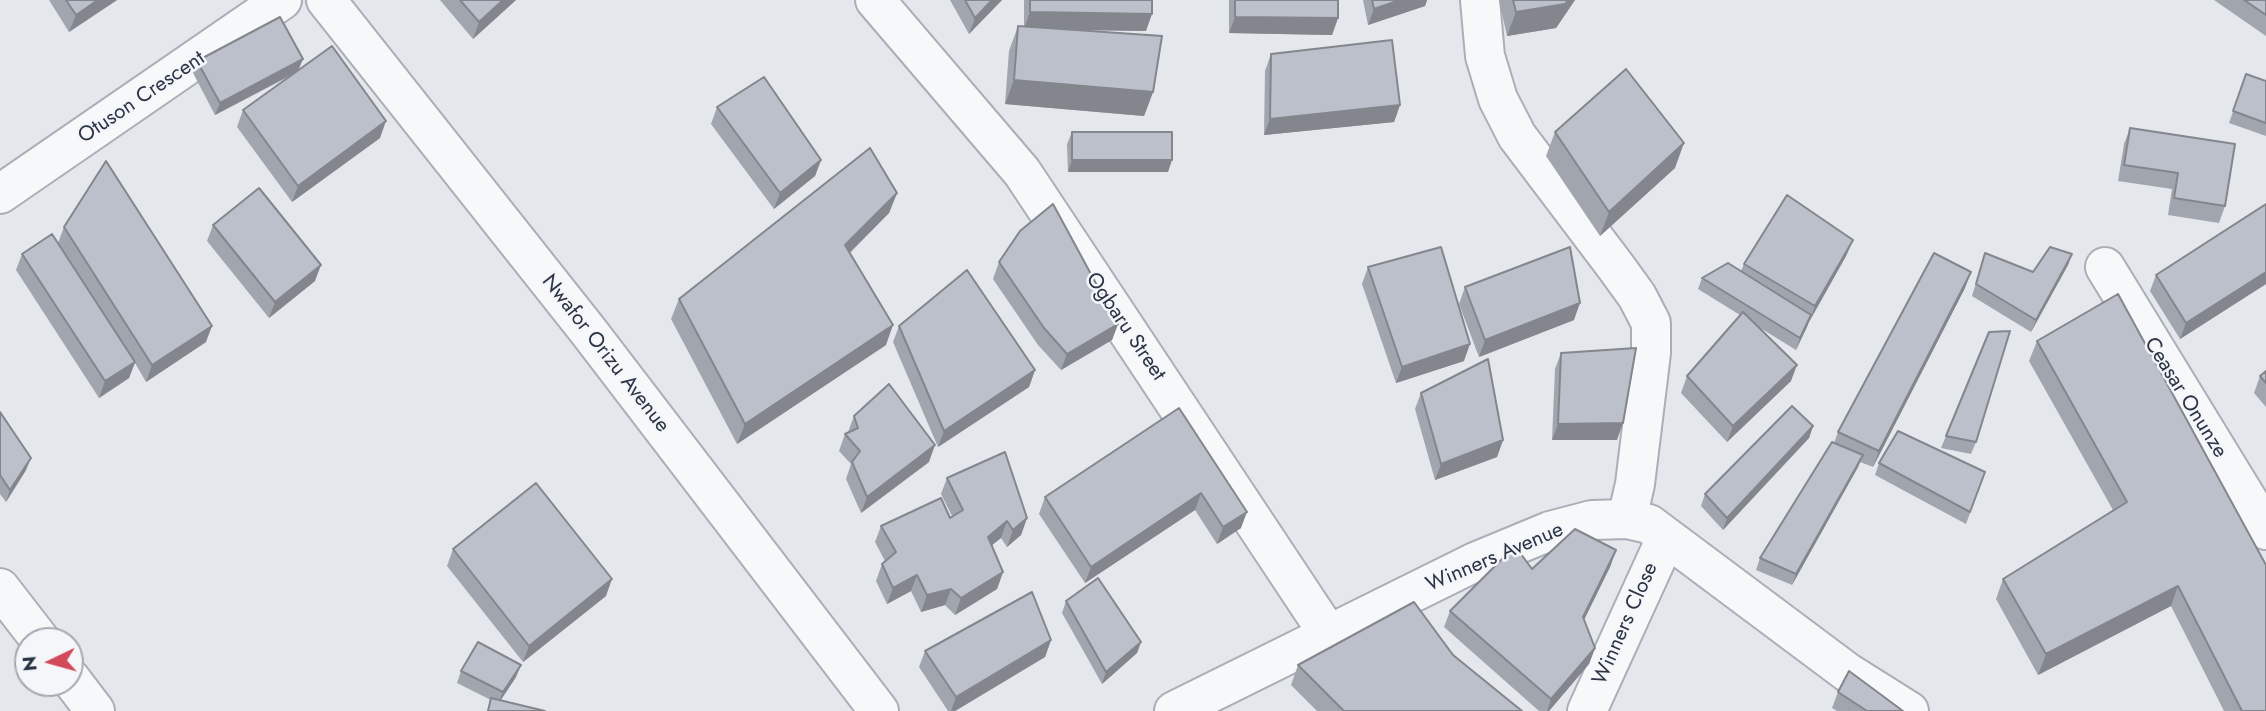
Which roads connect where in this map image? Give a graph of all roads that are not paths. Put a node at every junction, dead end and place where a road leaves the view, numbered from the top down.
1 (282, 0) edge
2 (326, 0) edge
3 (875, 0) edge
4 (1480, 0) edge
5 (0, 194) edge
6 (2105, 267) dead end
7 (1627, 519) junction
8 (2266, 530) edge
9 (1666, 538) junction
10 (0, 588) edge
11 (30, 627) edge
12 (1329, 635) junction
13 (84, 696) edge
14 (95, 711) edge
15 (879, 711) edge
16 (1174, 711) edge
17 (1587, 711) edge
18 (1909, 711) edge

1 - 5 street, Otuson Crescent
2 - 15 street, Nwafor Orizu Avenue
3 - 12 street, Ogbaru Street
4 - 7 street
6 - 8 street, Ceasar Onunze
7 - 9 street, Winners Avenue
7 - 12 street, Winners Avenue
9 - 17 street, Winners Close
9 - 18 street, Winners Avenue
10 - 11 street
12 - 16 street, Winners Avenue
13 - 14 street

